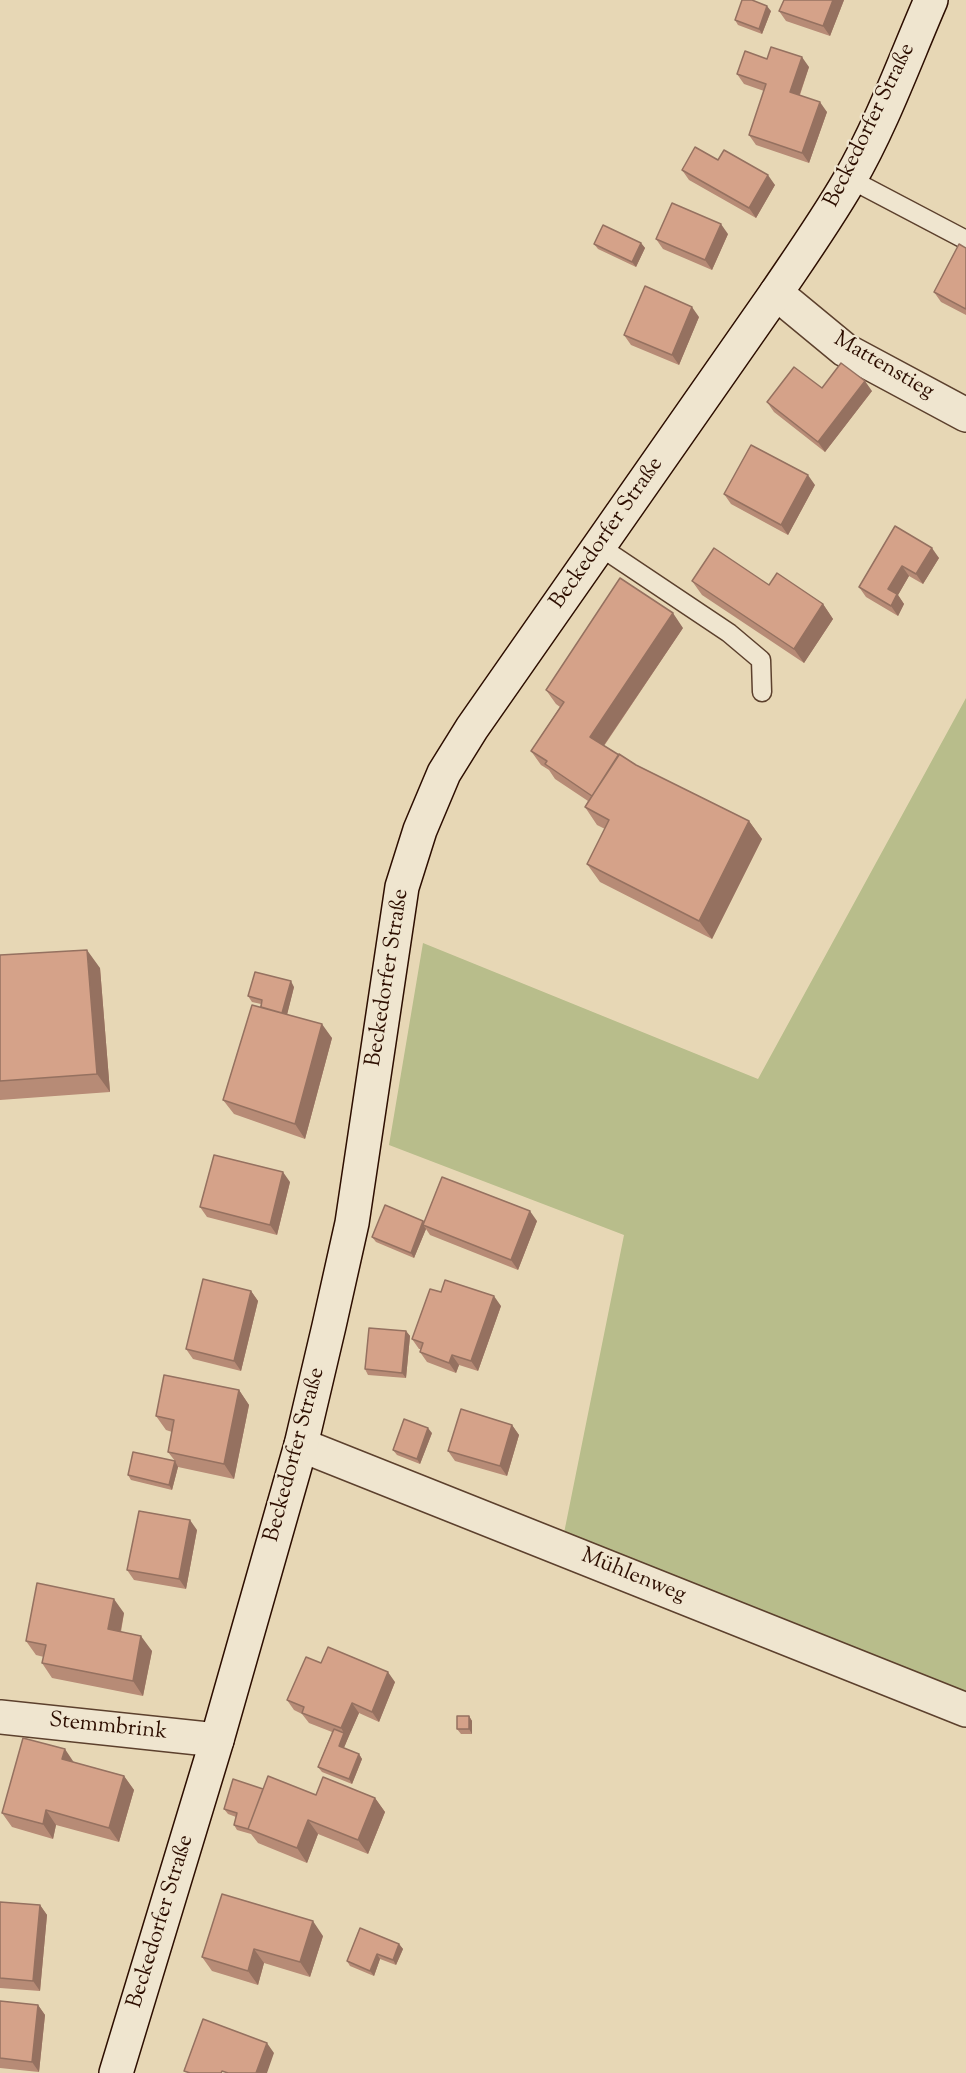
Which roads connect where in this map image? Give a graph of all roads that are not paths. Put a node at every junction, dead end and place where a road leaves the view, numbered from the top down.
1 (931, 0) edge
2 (850, 179) junction
3 (966, 240) edge
4 (776, 293) junction
5 (966, 415) edge
6 (599, 546) junction
7 (762, 692) dead end
8 (301, 1444) junction
9 (966, 1710) edge
10 (0, 1717) edge
11 (217, 1740) junction
12 (116, 2073) edge

1 - 2 street, Beckedorfer Straße
2 - 3 lane
2 - 4 street, Beckedorfer Straße
4 - 5 street, Mattenstieg
4 - 6 street, Beckedorfer Straße
6 - 7 lane
6 - 8 street, Beckedorfer Straße
8 - 9 street, Mühlenweg
8 - 11 street, Beckedorfer Straße
10 - 11 street, Stemmbrink
11 - 12 street, Beckedorfer Straße

